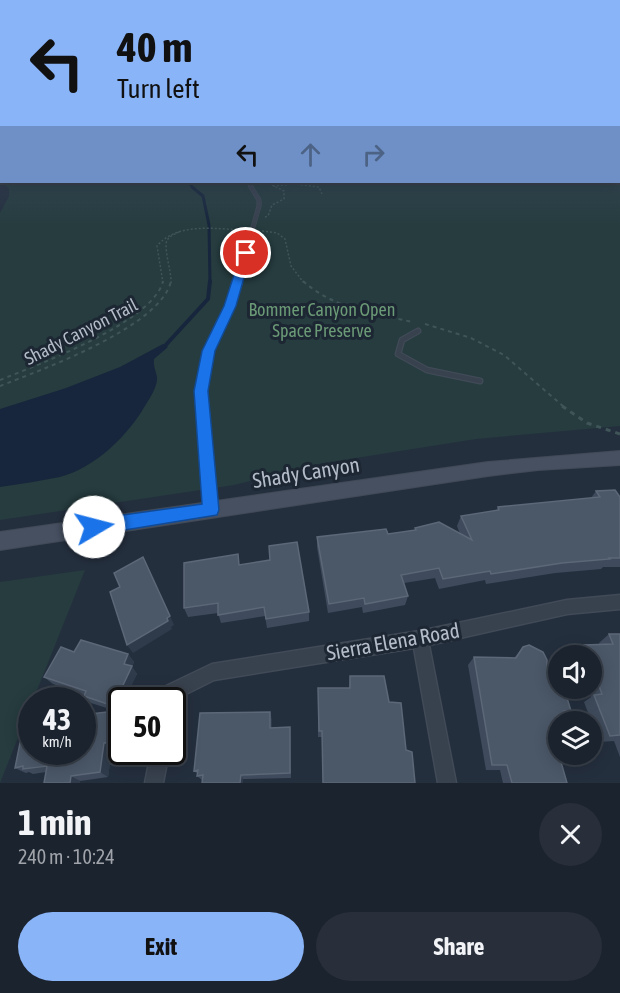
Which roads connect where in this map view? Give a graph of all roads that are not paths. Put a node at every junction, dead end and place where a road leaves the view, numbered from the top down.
1 (249, 183) edge
2 (418, 332) dead end
3 (480, 381) dead end
4 (620, 458) edge
5 (211, 510) junction
6 (0, 541) edge
7 (620, 602) edge
8 (420, 639) junction
9 (186, 687) edge
10 (157, 765) edge
11 (154, 783) edge
12 (447, 783) edge

1 - 5 lane
2 - 3 lane
4 - 5 main road, Shady Canyon
5 - 6 main road, Shady Canyon
7 - 8 street, Sierra Elena Road
8 - 9 street, Sierra Elena Road
8 - 12 street
10 - 11 street

